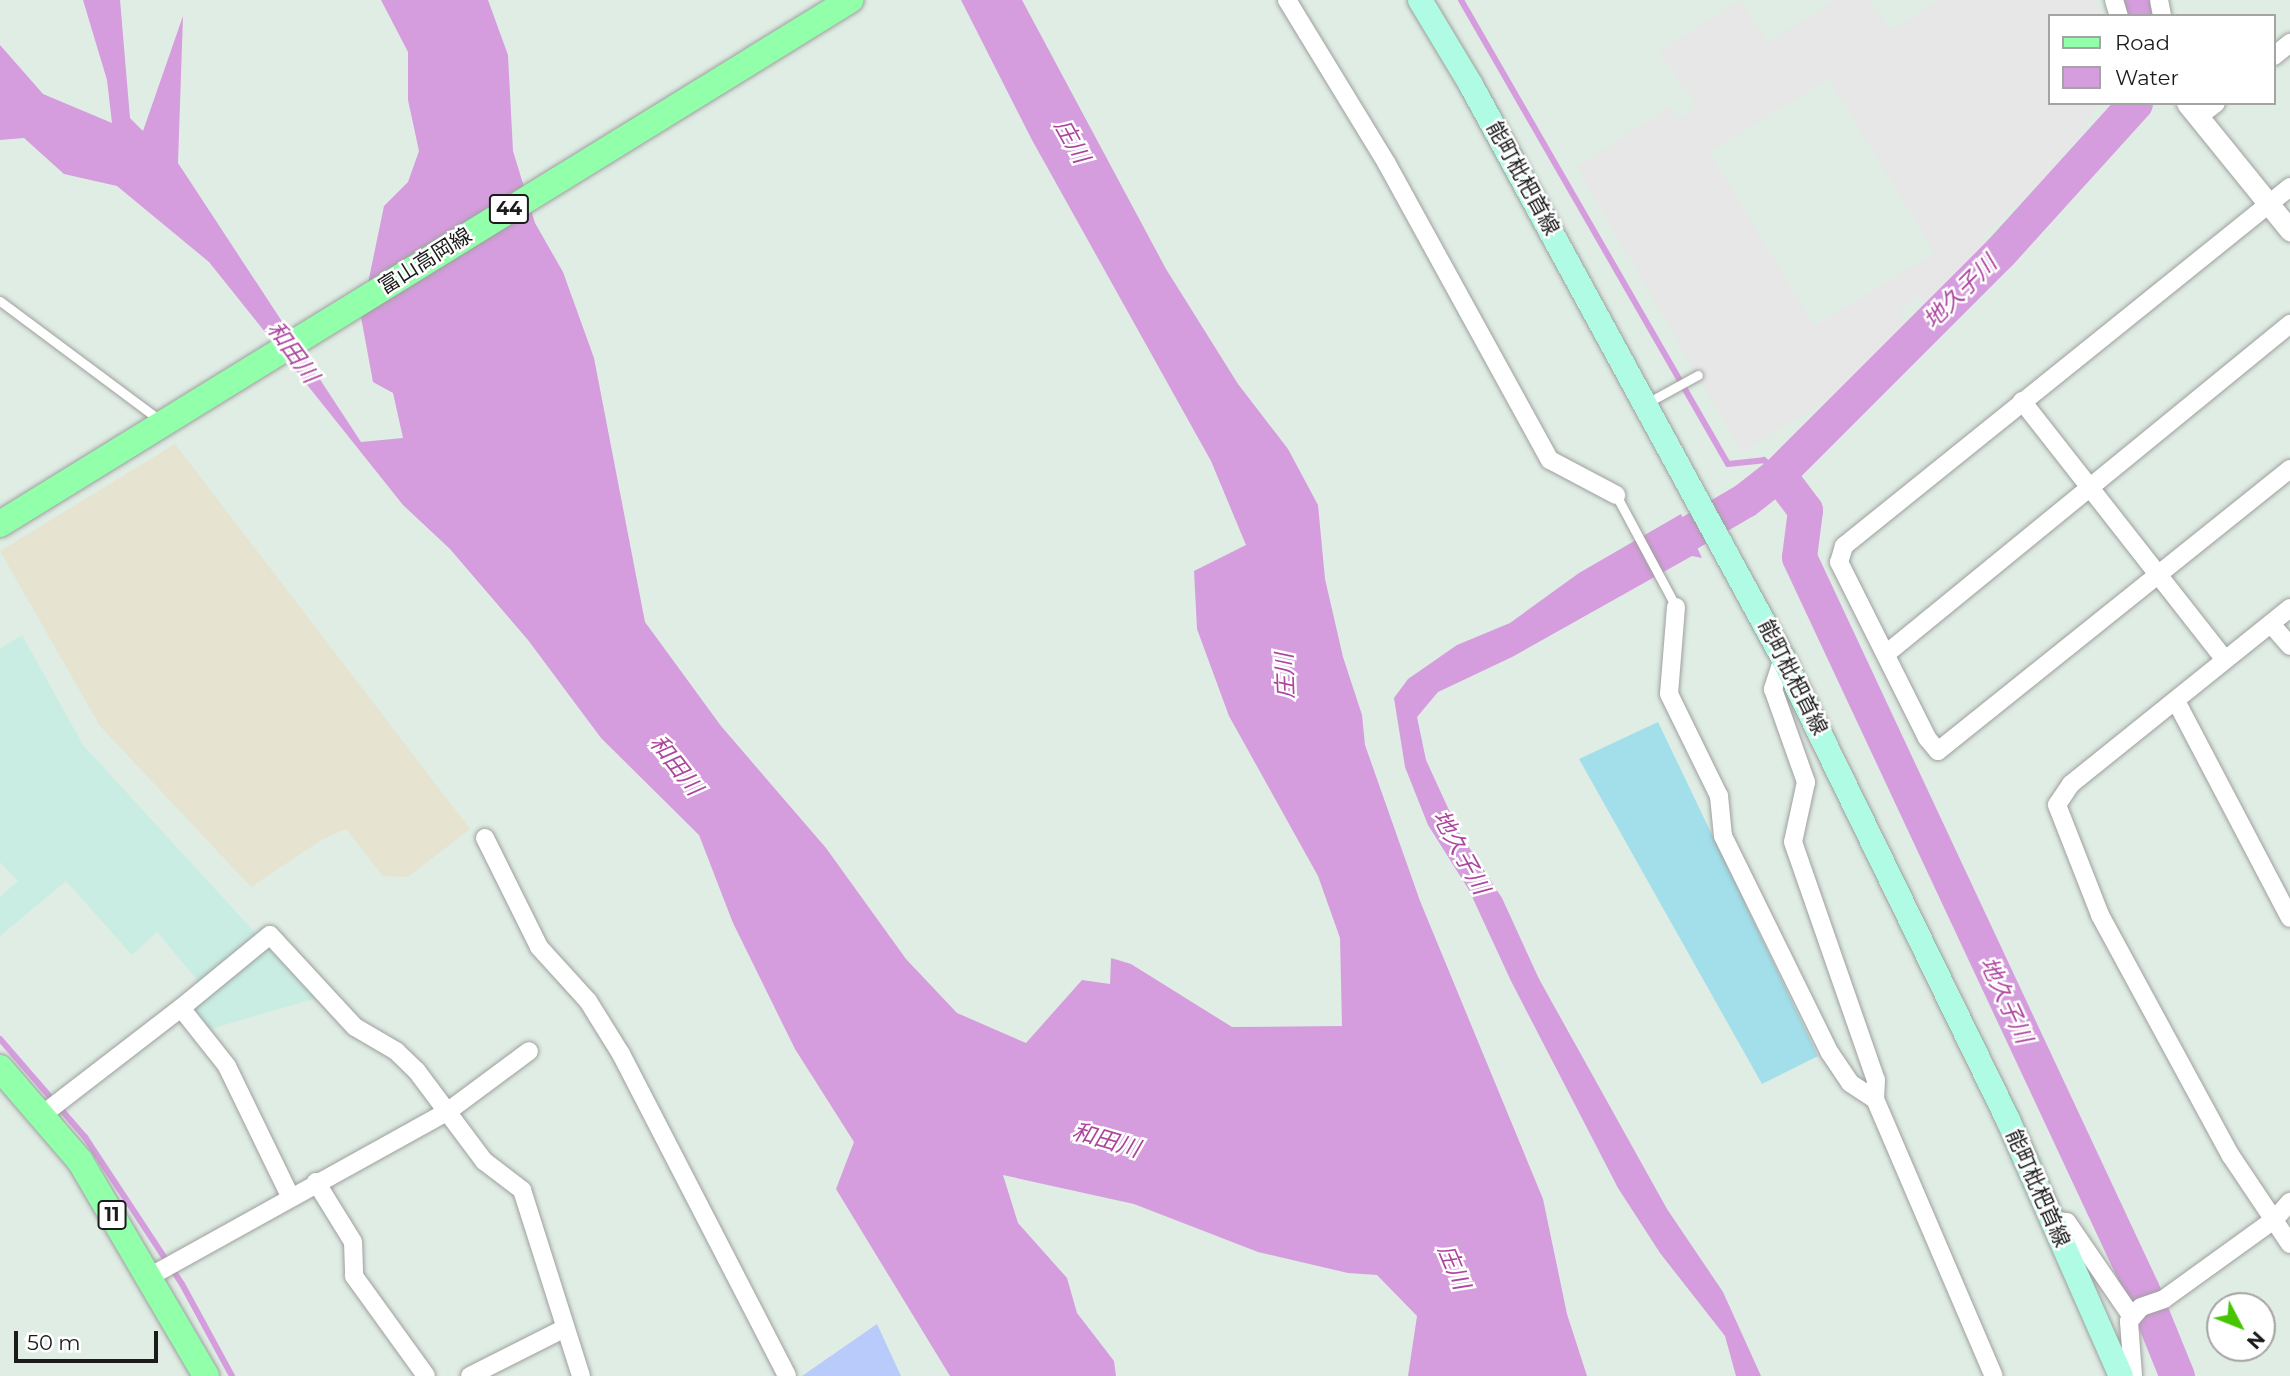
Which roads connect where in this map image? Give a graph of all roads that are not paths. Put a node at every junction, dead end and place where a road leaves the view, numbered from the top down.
1 (850, 0) edge
2 (1287, 0) edge
3 (1420, 0) edge
4 (2290, 43) edge
5 (2276, 54) edge
6 (2201, 108) edge
7 (2290, 187) edge
8 (2269, 204) junction
9 (2290, 230) edge
10 (0, 301) edge
11 (2290, 324) edge
12 (1698, 375) dead end
13 (1654, 399) junction
14 (2022, 401) junction
15 (165, 421) junction
16 (2290, 469) edge
17 (2091, 488) junction
18 (1616, 495) joint
19 (0, 524) edge
20 (2157, 574) junction
21 (1676, 607) joint
22 (2290, 608) edge
23 (2271, 624) junction
24 (2290, 646) edge
25 (1886, 654) junction
26 (1783, 658) junction
27 (2225, 660) junction
28 (2176, 701) junction
29 (485, 838) dead end
30 (2290, 918) edge
31 (181, 1008) junction
32 (529, 1051) dead end
33 (0, 1068) edge
34 (1875, 1099) junction
35 (447, 1112) junction
36 (42, 1115) junction
37 (316, 1182) junction
38 (290, 1196) junction
39 (2290, 1202) edge
40 (2275, 1219) junction
41 (2052, 1220) junction
42 (2290, 1244) edge
43 (149, 1277) junction
44 (2132, 1317) junction
45 (565, 1328) junction
46 (206, 1376) edge
47 (426, 1376) edge
48 (470, 1376) edge
49 (581, 1376) edge
50 (787, 1376) edge
51 (1994, 1376) edge
52 (2122, 1376) edge
53 (2133, 1376) edge

1 - 15 main road, 富山高岡線 / 44
2 - 18 street
3 - 13 main road, 能町枇杷首線
4 - 5 street
6 - 8 street
7 - 8 street
8 - 9 street
8 - 14 street
10 - 15 lane
11 - 17 street
12 - 13 lane
13 - 26 main road, 能町枇杷首線
14 - 17 street
14 - 25 street
15 - 19 main road, 富山高岡線 / 44
16 - 20 street
17 - 20 street
17 - 25 street
18 - 21 lane
20 - 25 street
20 - 27 street
21 - 34 street
22 - 23 street
23 - 24 street
23 - 27 street
26 - 34 street
26 - 41 main road, 能町枇杷首線
27 - 28 street
28 - 30 street
28 - 40 street
29 - 50 street
31 - 35 street
31 - 36 street
31 - 38 street
32 - 35 street
33 - 36 main road, 11
34 - 51 street
35 - 37 street
35 - 45 street
36 - 43 main road, 11
37 - 38 street
37 - 47 street
38 - 43 street
39 - 40 street
40 - 42 street
40 - 44 street
41 - 44 street
41 - 52 main road, 能町枇杷首線
43 - 46 main road, 11
44 - 53 street
45 - 48 street
45 - 49 street

